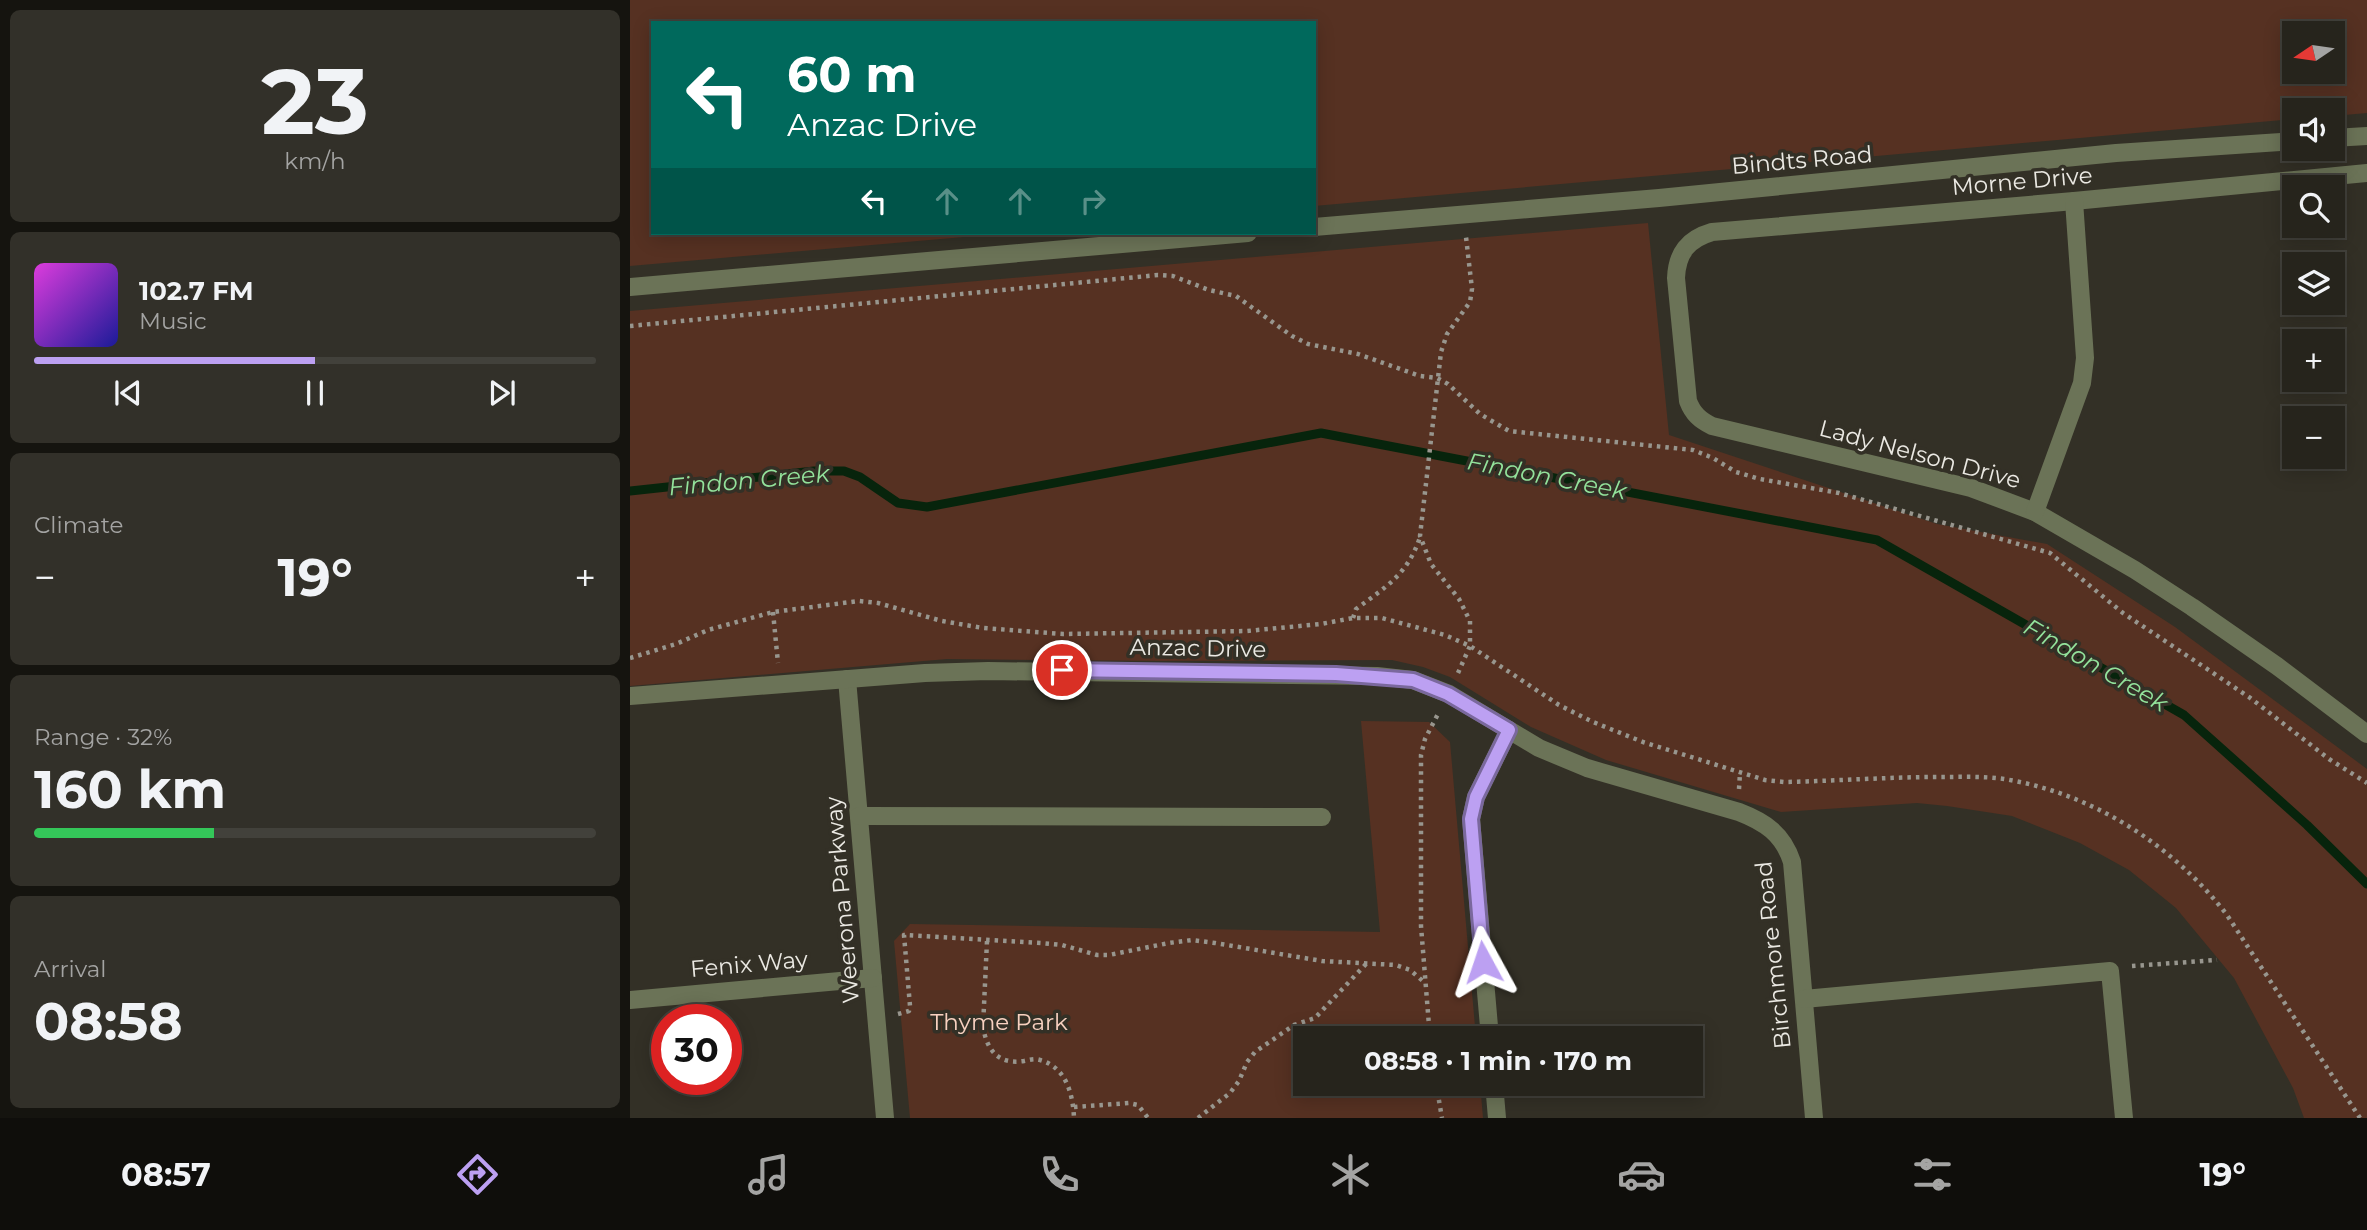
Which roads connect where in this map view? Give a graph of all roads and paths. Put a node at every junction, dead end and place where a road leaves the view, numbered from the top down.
1 (2367, 136) edge
2 (2345, 137) edge
3 (2282, 142) edge
4 (2367, 173) edge
5 (2074, 201) junction
6 (1464, 215) junction
7 (1316, 227) edge
8 (1225, 235) edge
9 (1684, 248) joint
10 (630, 287) edge
11 (630, 326) edge
12 (1437, 378) junction
13 (2035, 512) junction
14 (1420, 536) junction
15 (773, 612) dead end
16 (1353, 618) dead end
17 (847, 679) junction
18 (780, 684) junction
19 (1448, 694) junction
20 (630, 696) edge
21 (2365, 729) edge
22 (1509, 730) junction
23 (2367, 783) edge
24 (1739, 812) joint
25 (859, 816) junction
26 (1322, 817) dead end
27 (987, 942) junction
28 (2217, 960) dead end
29 (1366, 964) junction
30 (2110, 971) junction
31 (873, 978) junction
32 (1424, 982) junction
33 (1804, 999) junction
34 (630, 1000) edge
35 (876, 1016) junction
36 (1429, 1026) edge
37 (1489, 1026) edge
38 (1438, 1096) edge
39 (1494, 1096) edge
40 (1074, 1107) junction
41 (885, 1118) edge
42 (1074, 1118) edge
43 (1148, 1118) edge
44 (1198, 1118) edge
45 (1442, 1118) edge
46 (1497, 1118) edge
47 (1814, 1118) edge
48 (2124, 1118) edge

1 - 2 street
3 - 6 street, Bindts Road
4 - 5 street, Morne Drive
5 - 9 street, Morne Drive
5 - 13 street
6 - 7 street, Bindts Road
6 - 12 path
8 - 10 street
9 - 13 street, Lady Nelson Drive
11 - 12 path
12 - 14 path
12 - 23 path
13 - 21 street, Lady Nelson Drive
14 - 16 path
14 - 19 path
15 - 18 path
17 - 18 street, Anzac Drive
17 - 19 street, Anzac Drive
17 - 25 street, Weerona Parkway
18 - 20 street, Anzac Drive
19 - 22 street, Anzac Drive
19 - 32 path
22 - 24 street, Anzac Drive
22 - 37 street
24 - 33 street, Birchmore Road
25 - 26 street
25 - 31 street, Weerona Parkway
27 - 29 path
27 - 35 path
27 - 40 path
28 - 30 path
29 - 32 path
29 - 44 path
30 - 33 street
30 - 48 street
31 - 34 street, Fenix Way
31 - 35 street, Weerona Parkway
32 - 36 path
33 - 47 street, Birchmore Road
35 - 41 street, Weerona Parkway
38 - 45 path
39 - 46 street
40 - 42 path
40 - 43 path

